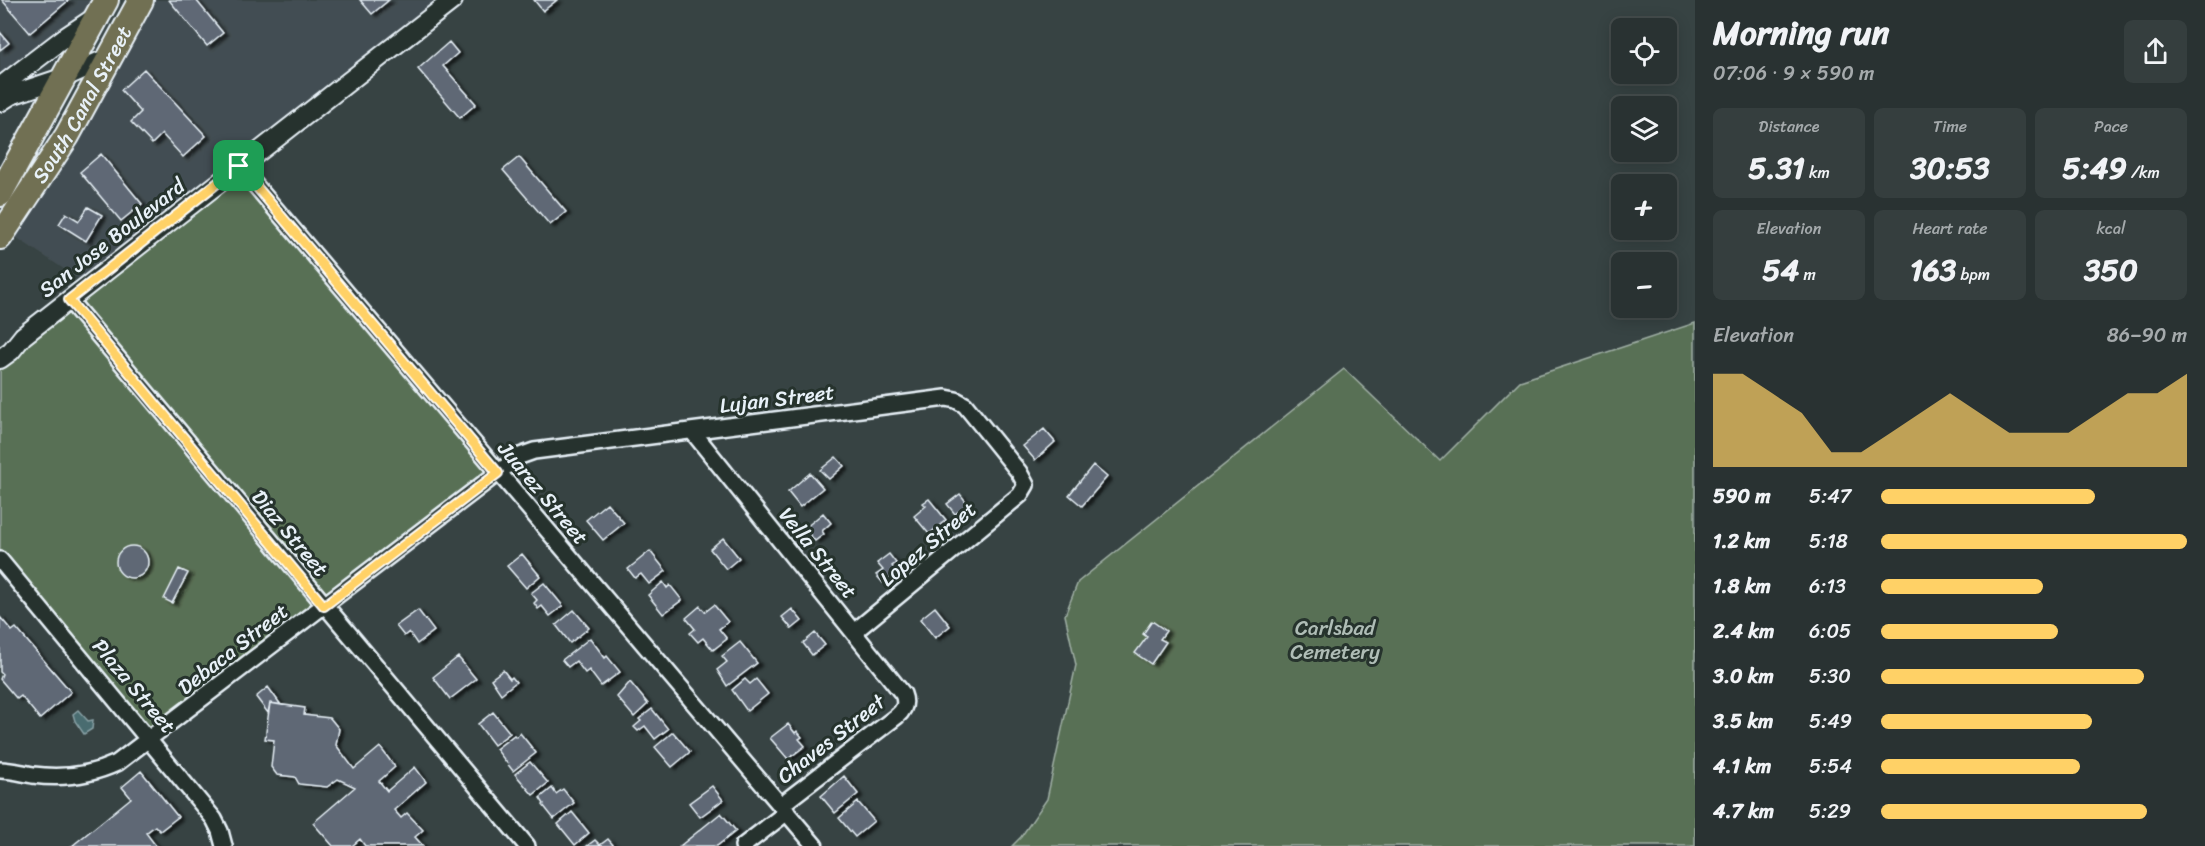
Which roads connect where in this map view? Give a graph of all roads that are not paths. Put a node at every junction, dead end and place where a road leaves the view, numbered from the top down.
1 (141, 0) edge
2 (453, 0) edge
3 (102, 7) edge
4 (112, 56) junction
5 (65, 77) junction
6 (0, 87) edge
7 (0, 102) edge
8 (239, 166) junction
9 (0, 194) edge
10 (2, 232) edge
11 (69, 300) junction
12 (22, 336) junction
13 (0, 346) edge
14 (0, 359) edge
15 (692, 431) junction
16 (498, 473) junction
17 (1026, 485) joint
18 (0, 560) edge
19 (324, 606) junction
20 (854, 632) junction
21 (905, 705) joint
22 (150, 740) junction
23 (0, 770) edge
24 (784, 808) junction
25 (224, 846) edge
26 (527, 846) edge
27 (743, 846) edge
28 (815, 846) edge

1 - 4 highway, South Canal Street
2 - 8 street, San Jose Boulevard
3 - 5 highway, South Canal Street
3 - 6 street
4 - 5 street
4 - 10 highway, South Canal Street
5 - 7 street
5 - 9 highway, South Canal Street
8 - 11 street, San Jose Boulevard
8 - 16 street, Juarez Street
11 - 12 street, San Jose Boulevard
11 - 19 street, Diaz Street
12 - 13 street
12 - 14 street, San Jose Boulevard
15 - 16 street, Lujan Street
15 - 17 street, Lujan Street
15 - 20 street, Vella Street
16 - 19 street, Debaca Street
16 - 24 street, Juarez Street
17 - 20 street, Lopez Street
18 - 22 street, Plaza Street
19 - 22 street, Debaca Street
19 - 26 street, Diaz Street
20 - 21 street, Vella Street
21 - 24 street, Chaves Street
22 - 23 street, Debaca Street
22 - 25 street, Plaza Street
24 - 27 street, Chaves Street
24 - 28 street, Juarez Street

